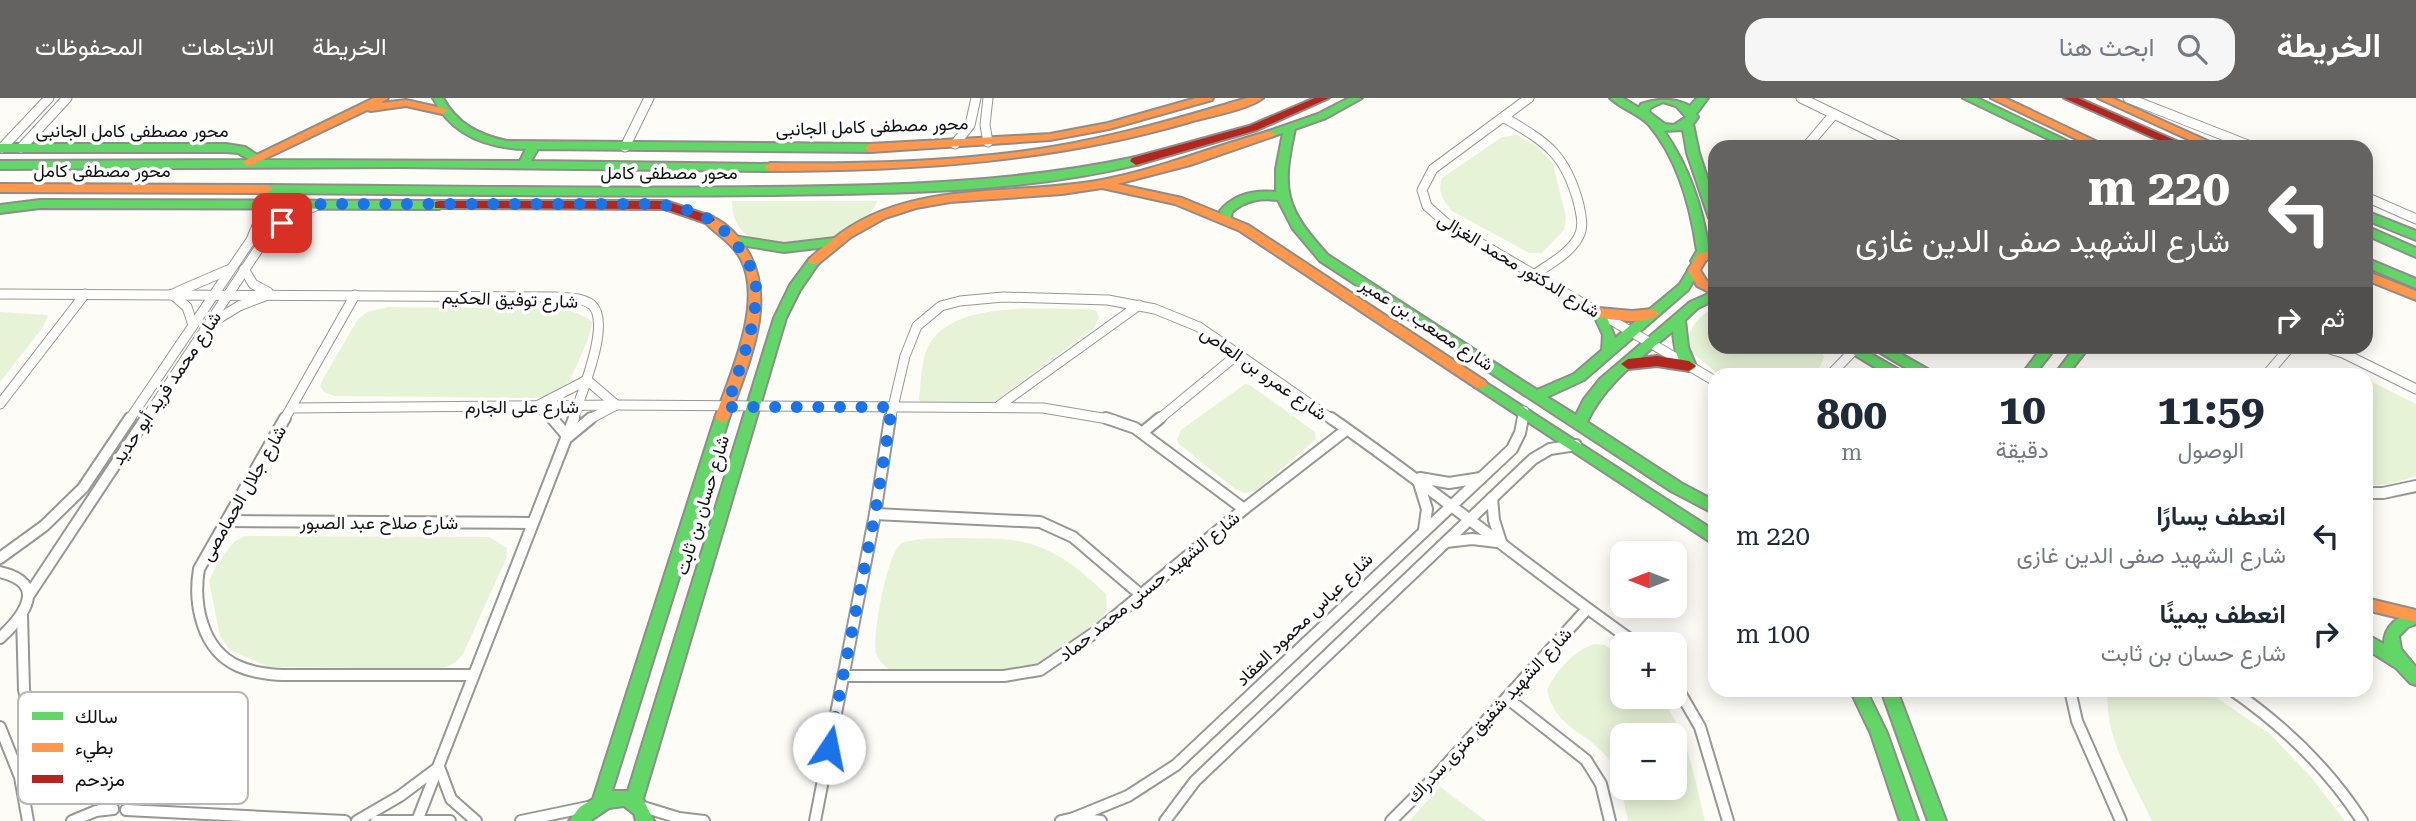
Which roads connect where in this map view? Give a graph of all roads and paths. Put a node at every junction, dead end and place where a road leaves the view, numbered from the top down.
1 (49, 98) edge
2 (67, 98) edge
3 (383, 98) edge
4 (649, 98) edge
5 (976, 98) edge
6 (988, 98) edge
7 (1208, 98) edge
8 (1258, 98) edge
9 (1324, 98) edge
10 (1357, 98) edge
11 (1529, 98) edge
12 (1615, 98) edge
13 (1703, 98) edge
14 (1801, 98) edge
15 (1969, 98) edge
16 (1996, 98) edge
17 (2069, 98) edge
18 (2104, 98) edge
19 (2128, 98) edge
20 (1663, 99) edge
21 (440, 104) edge
22 (1296, 110) junction
23 (361, 111) junction
24 (1834, 114) junction
25 (1504, 118) junction
26 (1689, 119) junction
27 (1650, 120) junction
28 (1307, 121) junction
29 (1290, 128) junction
30 (2144, 129) junction
31 (1812, 140) edge
32 (1888, 140) edge
33 (2059, 140) edge
34 (2087, 140) edge
35 (2156, 140) edge
36 (2168, 140) edge
37 (2199, 140) edge
38 (2235, 140) edge
39 (988, 142) junction
40 (955, 144) junction
41 (1051, 144) junction
42 (533, 147) junction
43 (1, 148) edge
44 (22, 148) junction
45 (625, 148) junction
46 (254, 161) junction
47 (524, 163) junction
48 (0, 166) edge
49 (742, 166) junction
50 (785, 166) junction
51 (1099, 184) junction
52 (4, 189) edge
53 (272, 189) junction
54 (917, 189) junction
55 (726, 192) junction
56 (780, 192) junction
57 (1279, 196) junction
58 (1708, 197) edge
59 (2373, 200) edge
60 (262, 203) junction
61 (321, 204) junction
62 (916, 204) junction
63 (0, 209) edge
64 (2373, 218) edge
65 (2415, 218) edge
66 (1226, 220) junction
67 (2373, 233) edge
68 (2416, 236) edge
69 (733, 240) junction
70 (837, 242) junction
71 (2416, 253) edge
72 (1708, 258) edge
73 (2373, 265) edge
74 (1695, 266) junction
75 (231, 268) junction
76 (244, 269) junction
77 (1534, 275) junction
78 (2373, 278) edge
79 (2416, 284) edge
80 (1708, 288) edge
81 (213, 293) junction
82 (229, 293) junction
83 (271, 293) junction
84 (0, 294) edge
85 (85, 294) junction
86 (172, 294) junction
87 (355, 295) junction
88 (2416, 296) edge
89 (1708, 297) edge
90 (1139, 305) junction
91 (1599, 313) junction
92 (1653, 314) junction
93 (1678, 319) junction
94 (209, 324) junction
95 (193, 325) junction
96 (1631, 332) junction
97 (1648, 343) junction
98 (1609, 350) junction
99 (1238, 354) junction
100 (1847, 354) edge
101 (1862, 354) edge
102 (1890, 354) edge
103 (2044, 354) edge
104 (2077, 354) edge
105 (2282, 354) edge
106 (2345, 354) edge
107 (1628, 364) junction
108 (1689, 366) junction
109 (1836, 368) edge
110 (1886, 368) edge
111 (1915, 368) edge
112 (2033, 368) edge
113 (2066, 368) edge
114 (2272, 368) edge
115 (1708, 378) edge
116 (587, 380) junction
117 (2416, 389) edge
118 (1536, 396) junction
119 (0, 404) edge
120 (616, 405) junction
121 (537, 406) junction
122 (578, 406) junction
123 (999, 406) junction
124 (727, 407) junction
125 (751, 407) junction
126 (892, 407) junction
127 (292, 408) junction
128 (1524, 411) junction
129 (1579, 424) junction
130 (1346, 430) junction
131 (1143, 432) junction
132 (568, 437) junction
133 (1576, 445) junction
134 (1416, 477) junction
135 (1481, 478) junction
136 (2416, 486) edge
137 (2373, 493) edge
138 (1493, 498) junction
139 (1708, 504) edge
140 (1451, 506) junction
141 (1244, 509) junction
142 (875, 514) junction
143 (1468, 519) junction
144 (227, 521) junction
145 (531, 523) junction
146 (1424, 531) junction
147 (1708, 534) edge
148 (1444, 542) junction
149 (1501, 543) junction
150 (0, 558) edge
151 (0, 572) edge
152 (29, 594) junction
153 (1141, 596) junction
154 (2373, 606) edge
155 (1587, 609) junction
156 (22, 615) junction
157 (2415, 617) edge
158 (1620, 632) edge
159 (0, 638) edge
160 (2373, 645) edge
161 (2402, 664) junction
162 (473, 675) junction
163 (843, 676) junction
164 (2416, 678) edge
165 (24, 692) edge
166 (1862, 697) edge
167 (1892, 697) edge
168 (2072, 697) edge
169 (2241, 697) edge
170 (1507, 698) junction
171 (1687, 705) edge
172 (0, 727) edge
173 (439, 767) junction
174 (18, 772) edge
175 (597, 803) junction
176 (637, 803) junction
177 (105, 804) edge
178 (113, 809) junction
179 (127, 810) junction
180 (1074, 818) junction
181 (417, 820) edge
182 (72, 821) edge
183 (145, 821) edge
184 (345, 821) edge
185 (356, 821) edge
186 (376, 821) edge
187 (450, 821) edge
188 (476, 821) edge
189 (521, 821) edge
190 (578, 821) edge
191 (645, 821) edge
192 (704, 821) edge
193 (815, 821) edge
194 (1061, 821) edge
195 (1101, 821) edge
196 (1165, 821) edge
197 (1391, 821) edge
198 (1610, 821) edge
199 (1728, 821) edge
200 (1909, 821) edge
201 (1937, 821) edge
202 (2122, 821) edge
203 (2362, 821) edge

1 - 43 street
2 - 44 street
3 - 23 street
4 - 45 street
5 - 40 street
6 - 39 street
7 - 41 street, محور مصطفى كامل الجانبى
8 - 41 street, محور مصطفى كامل
9 - 22 street, محور مصطفى كامل
10 - 28 street
11 - 25 street, شارع الدكتور محمد الغزالى
12 - 27 street
13 - 26 street
14 - 24 street
15 - 33 street
16 - 34 street
17 - 30 street
18 - 37 street
19 - 38 street
20 - 26 street
20 - 27 street
21 - 23 street
21 - 42 street, محور مصطفى كامل الجانبى
22 - 28 street
22 - 54 street, محور مصطفى كامل
23 - 46 street
24 - 31 street
24 - 32 street
25 - 77 street
25 - 77 street, شارع الدكتور محمد الغزالى
26 - 27 street
26 - 58 street
27 - 74 street
28 - 29 street
29 - 51 street
29 - 57 street
30 - 35 street
30 - 36 street
39 - 40 street, محور مصطفى كامل الجانبى
39 - 41 street, محور مصطفى كامل الجانبى
40 - 45 street, محور مصطفى كامل الجانبى
41 - 50 street, محور مصطفى كامل
42 - 45 street, محور مصطفى كامل الجانبى
42 - 47 street
43 - 44 street, محور مصطفى كامل الجانبى
44 - 46 street, محور مصطفى كامل الجانبى
46 - 47 street, محور مصطفى كامل
46 - 48 street, محور مصطفى كامل
47 - 49 street, محور مصطفى كامل
49 - 50 street, محور مصطفى كامل
49 - 55 street
50 - 56 street
51 - 62 street
51 - 66 street, شارع مصعب بن عمير
52 - 53 street, محور مصطفى كامل
53 - 55 street, محور مصطفى كامل
53 - 60 street
54 - 56 street, محور مصطفى كامل
54 - 62 street
55 - 56 street, محور مصطفى كامل
57 - 66 street
57 - 118 street, شارع مصعب بن عمير
59 - 65 street
60 - 61 street
60 - 63 street
60 - 75 street, شارع محمد فريد أبو حديد
61 - 69 street, شارع حسان بن ثابت
61 - 76 street, شارع محمد فريد أبو حديد
62 - 70 street, شارع حسان بن ثابت
64 - 68 street
66 - 128 street, شارع مصعب بن عمير
67 - 71 street
69 - 70 street
69 - 124 street, شارع حسان بن ثابت
70 - 125 street, شارع حسان بن ثابت
72 - 74 street
73 - 79 street
74 - 80 street
74 - 92 street
75 - 81 street, شارع محمد فريد أبو حديد
75 - 86 street
76 - 82 street, شارع محمد فريد أبو حديد
76 - 83 street
77 - 91 street, شارع الدكتور محمد الغزالى
78 - 88 street
81 - 82 street, شارع توفيق الحكيم
81 - 86 street, شارع توفيق الحكيم
81 - 95 street, شارع محمد فريد أبو حديد
82 - 83 street, شارع توفيق الحكيم
82 - 94 street, شارع محمد فريد أبو حديد
83 - 87 street, شارع توفيق الحكيم
83 - 94 street
84 - 85 street, شارع توفيق الحكيم
85 - 86 street, شارع توفيق الحكيم
85 - 119 street
86 - 95 street
87 - 116 street, شارع توفيق الحكيم
87 - 127 street, شارع جلال الحمامصى
89 - 93 street
90 - 99 street, شارع عمرو بن العاص
90 - 123 street
90 - 126 street, شارع عمرو بن العاص
91 - 92 street
91 - 96 street, شارع الدكتور محمد الغزالى
91 - 98 street
92 - 96 street
93 - 97 street
93 - 108 street
94 - 152 street, شارع محمد فريد أبو حديد
95 - 150 street, شارع محمد فريد أبو حديد
96 - 97 street, شارع الدكتور محمد الغزالى
96 - 98 street
97 - 107 street
97 - 108 street, شارع الدكتور محمد الغزالى
98 - 118 street
99 - 130 street, شارع عمرو بن العاص
99 - 131 street
100 - 109 street
101 - 110 street
102 - 111 street
103 - 112 street
104 - 113 street
105 - 114 street
106 - 117 street
107 - 108 street
107 - 129 street
108 - 115 street, شارع الدكتور محمد الغزالى
116 - 120 street
116 - 121 street
116 - 122 street, شارع توفيق الحكيم
118 - 129 street, شارع مصعب بن عمير
120 - 122 street, شارع على الجارم
120 - 124 street, شارع على الجارم
120 - 132 street
121 - 122 street, شارع على الجارم
121 - 127 street, شارع على الجارم
121 - 132 street
122 - 132 street, شارع توفيق الحكيم
123 - 126 street, شارع على الجارم
123 - 131 street, شارع على الجارم
124 - 125 street, شارع على الجارم
124 - 175 street, شارع حسان بن ثابت
125 - 126 street, شارع على الجارم
125 - 176 street, شارع حسان بن ثابت
126 - 142 street, شارع عمرو بن العاص
127 - 144 street, شارع جلال الحمامصى
128 - 133 street, شارع مصعب بن عمير
128 - 135 street, شارع عباس محمود العقاد
129 - 139 street, شارع مصعب بن عمير
130 - 134 street, شارع عمرو بن العاص
130 - 141 street, شارع الشهيد حسنى محمد حماد
131 - 141 street, شارع على الجارم
132 - 145 street, شارع توفيق الحكيم
133 - 138 street
133 - 147 street, شارع مصعب بن عمير
134 - 135 street
134 - 140 street, شارع عمرو بن العاص
134 - 146 street
135 - 140 street, شارع عباس محمود العقاد
136 - 137 street
138 - 143 street
138 - 149 street
140 - 143 street, شارع عمرو بن العاص
140 - 146 street, شارع عباس محمود العقاد
141 - 153 street, شارع الشهيد حسنى محمد حماد
142 - 153 street
142 - 163 street, شارع عمرو بن العاص
143 - 148 street
143 - 149 street, شارع عمرو بن العاص
144 - 145 street, شارع صلاح عبد الصبور
144 - 162 street, شارع جلال الحمامصى
145 - 162 street, شارع توفيق الحكيم
146 - 180 street, شارع عباس محمود العقاد
148 - 149 street
148 - 196 street
149 - 155 street, شارع عمرو بن العاص
151 - 152 street
152 - 156 street, شارع محمد فريد أبو حديد
153 - 163 street, شارع الشهيد حسنى محمد حماد
154 - 157 street
155 - 158 street, شارع عمرو بن العاص
155 - 170 street, شارع الشهيد شفيق مترى سدراك
156 - 159 street
156 - 165 street
157 - 161 street
160 - 161 street
161 - 164 street
162 - 173 street, شارع توفيق الحكيم
163 - 193 street, شارع عمرو بن العاص
166 - 200 street
167 - 201 street
168 - 202 street
169 - 203 street
170 - 197 street, شارع الشهيد شفيق مترى سدراك
170 - 198 street
171 - 199 street
172 - 174 street
173 - 181 street, شارع توفيق الحكيم
173 - 185 street
173 - 188 street
175 - 176 street
175 - 189 street
175 - 190 street
176 - 191 street
176 - 192 street
177 - 178 street
178 - 179 street
178 - 182 street
179 - 183 street
179 - 184 street
180 - 194 street
180 - 195 street
181 - 186 street
181 - 187 street

